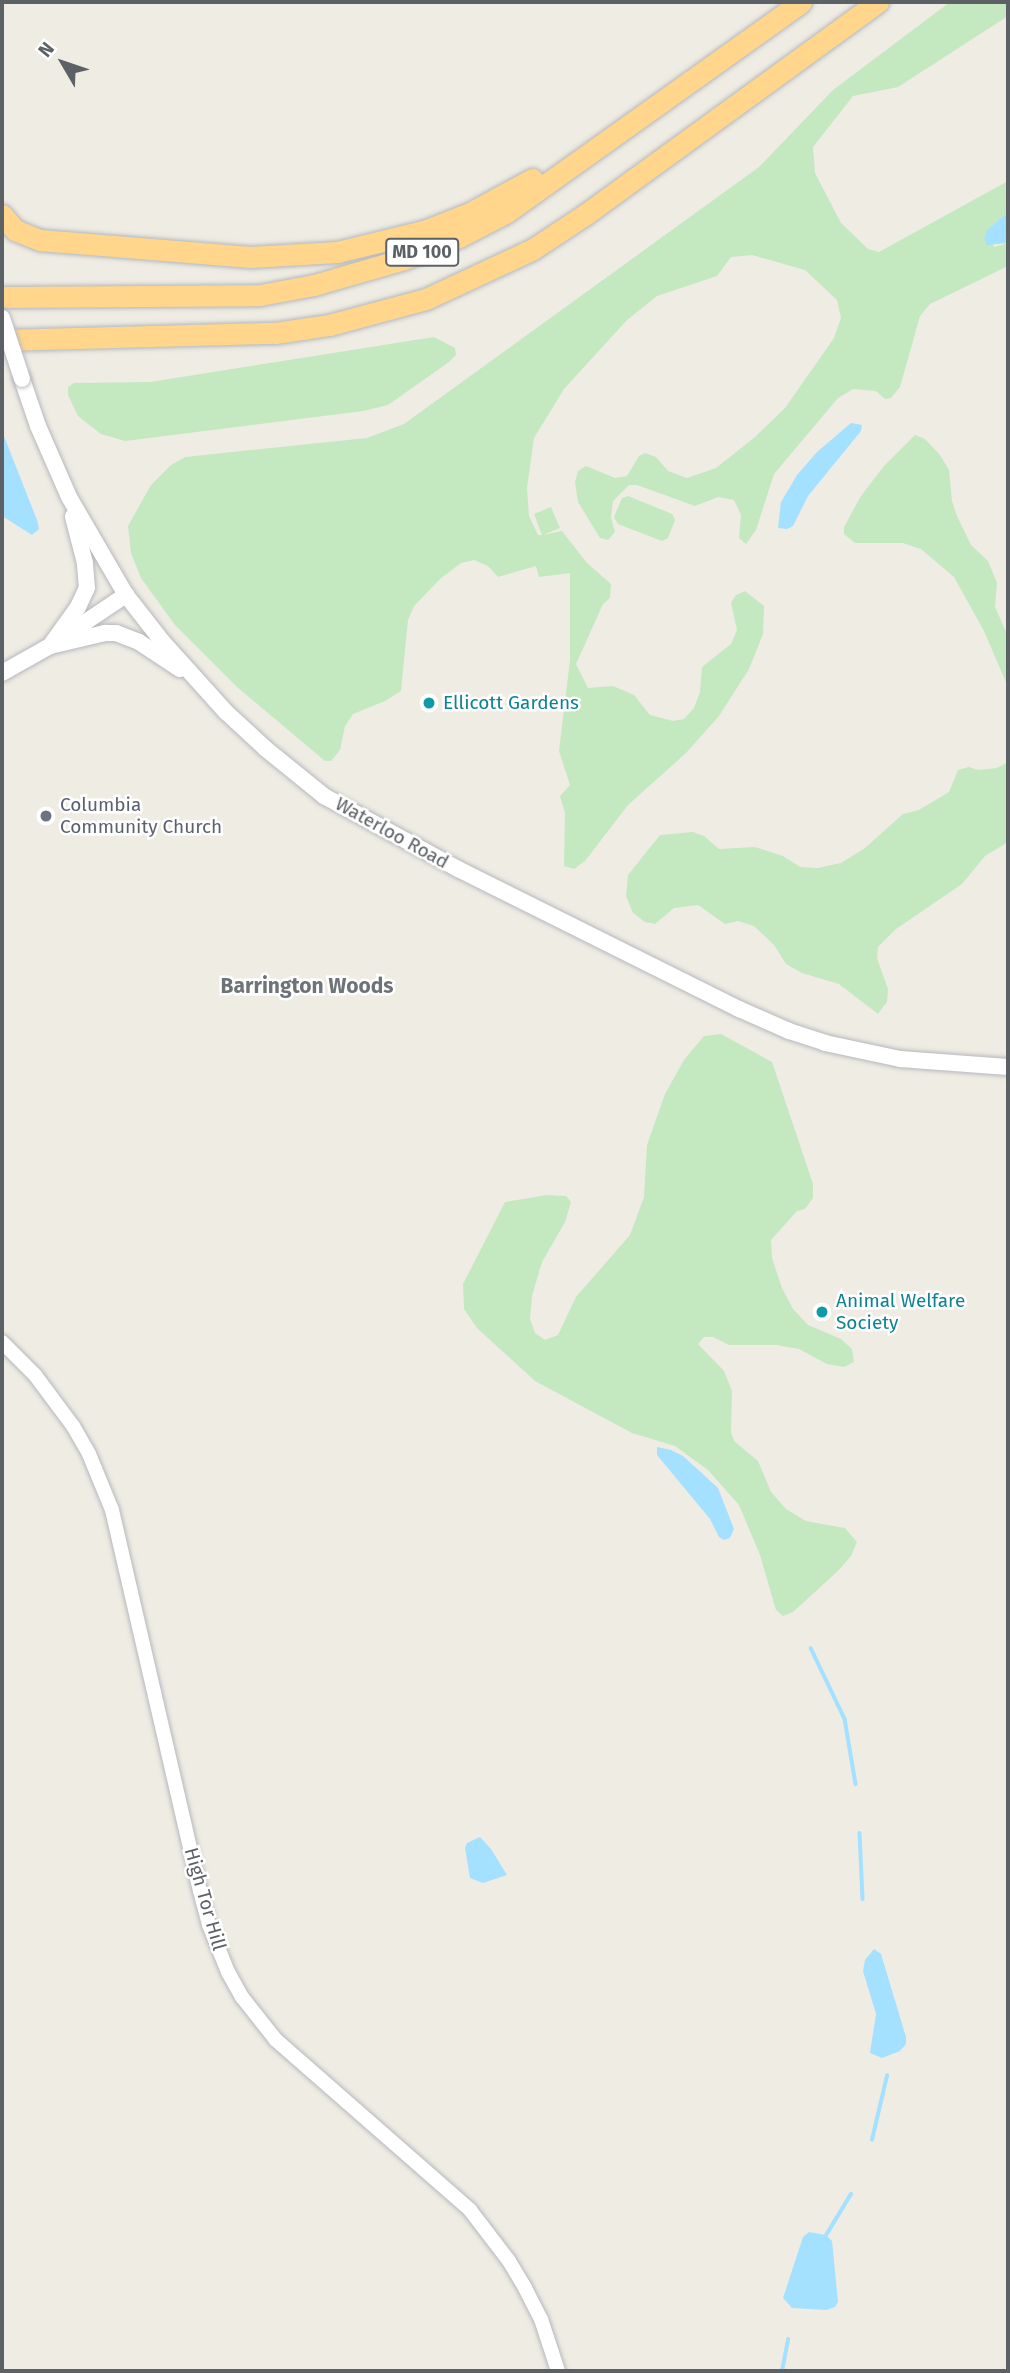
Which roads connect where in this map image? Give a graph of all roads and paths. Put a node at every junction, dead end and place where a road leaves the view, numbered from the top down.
1 (801, 2) edge
2 (878, 2) edge
3 (777, 20) junction
4 (2, 215) edge
5 (2, 297) edge
6 (2, 318) edge
7 (2, 340) edge
8 (108, 340) junction
9 (2, 349) edge
10 (69, 497) junction
11 (126, 595) junction
12 (50, 646) junction
13 (2, 673) edge
14 (196, 680) junction
15 (1008, 1067) edge
16 (2, 1342) edge
17 (558, 2371) edge

1 - 3 highway, MD 100
2 - 8 highway, MD 100
3 - 4 highway
3 - 5 highway, MD 100
6 - 10 main road, Waterloo Road, bridge
7 - 8 highway, MD 100
8 - 9 highway
10 - 11 main road, Waterloo Road
10 - 12 main road
11 - 12 main road
11 - 14 main road, Waterloo Road
12 - 13 main road
12 - 14 main road
14 - 15 main road, Waterloo Road
16 - 17 street, High Tor Hill

